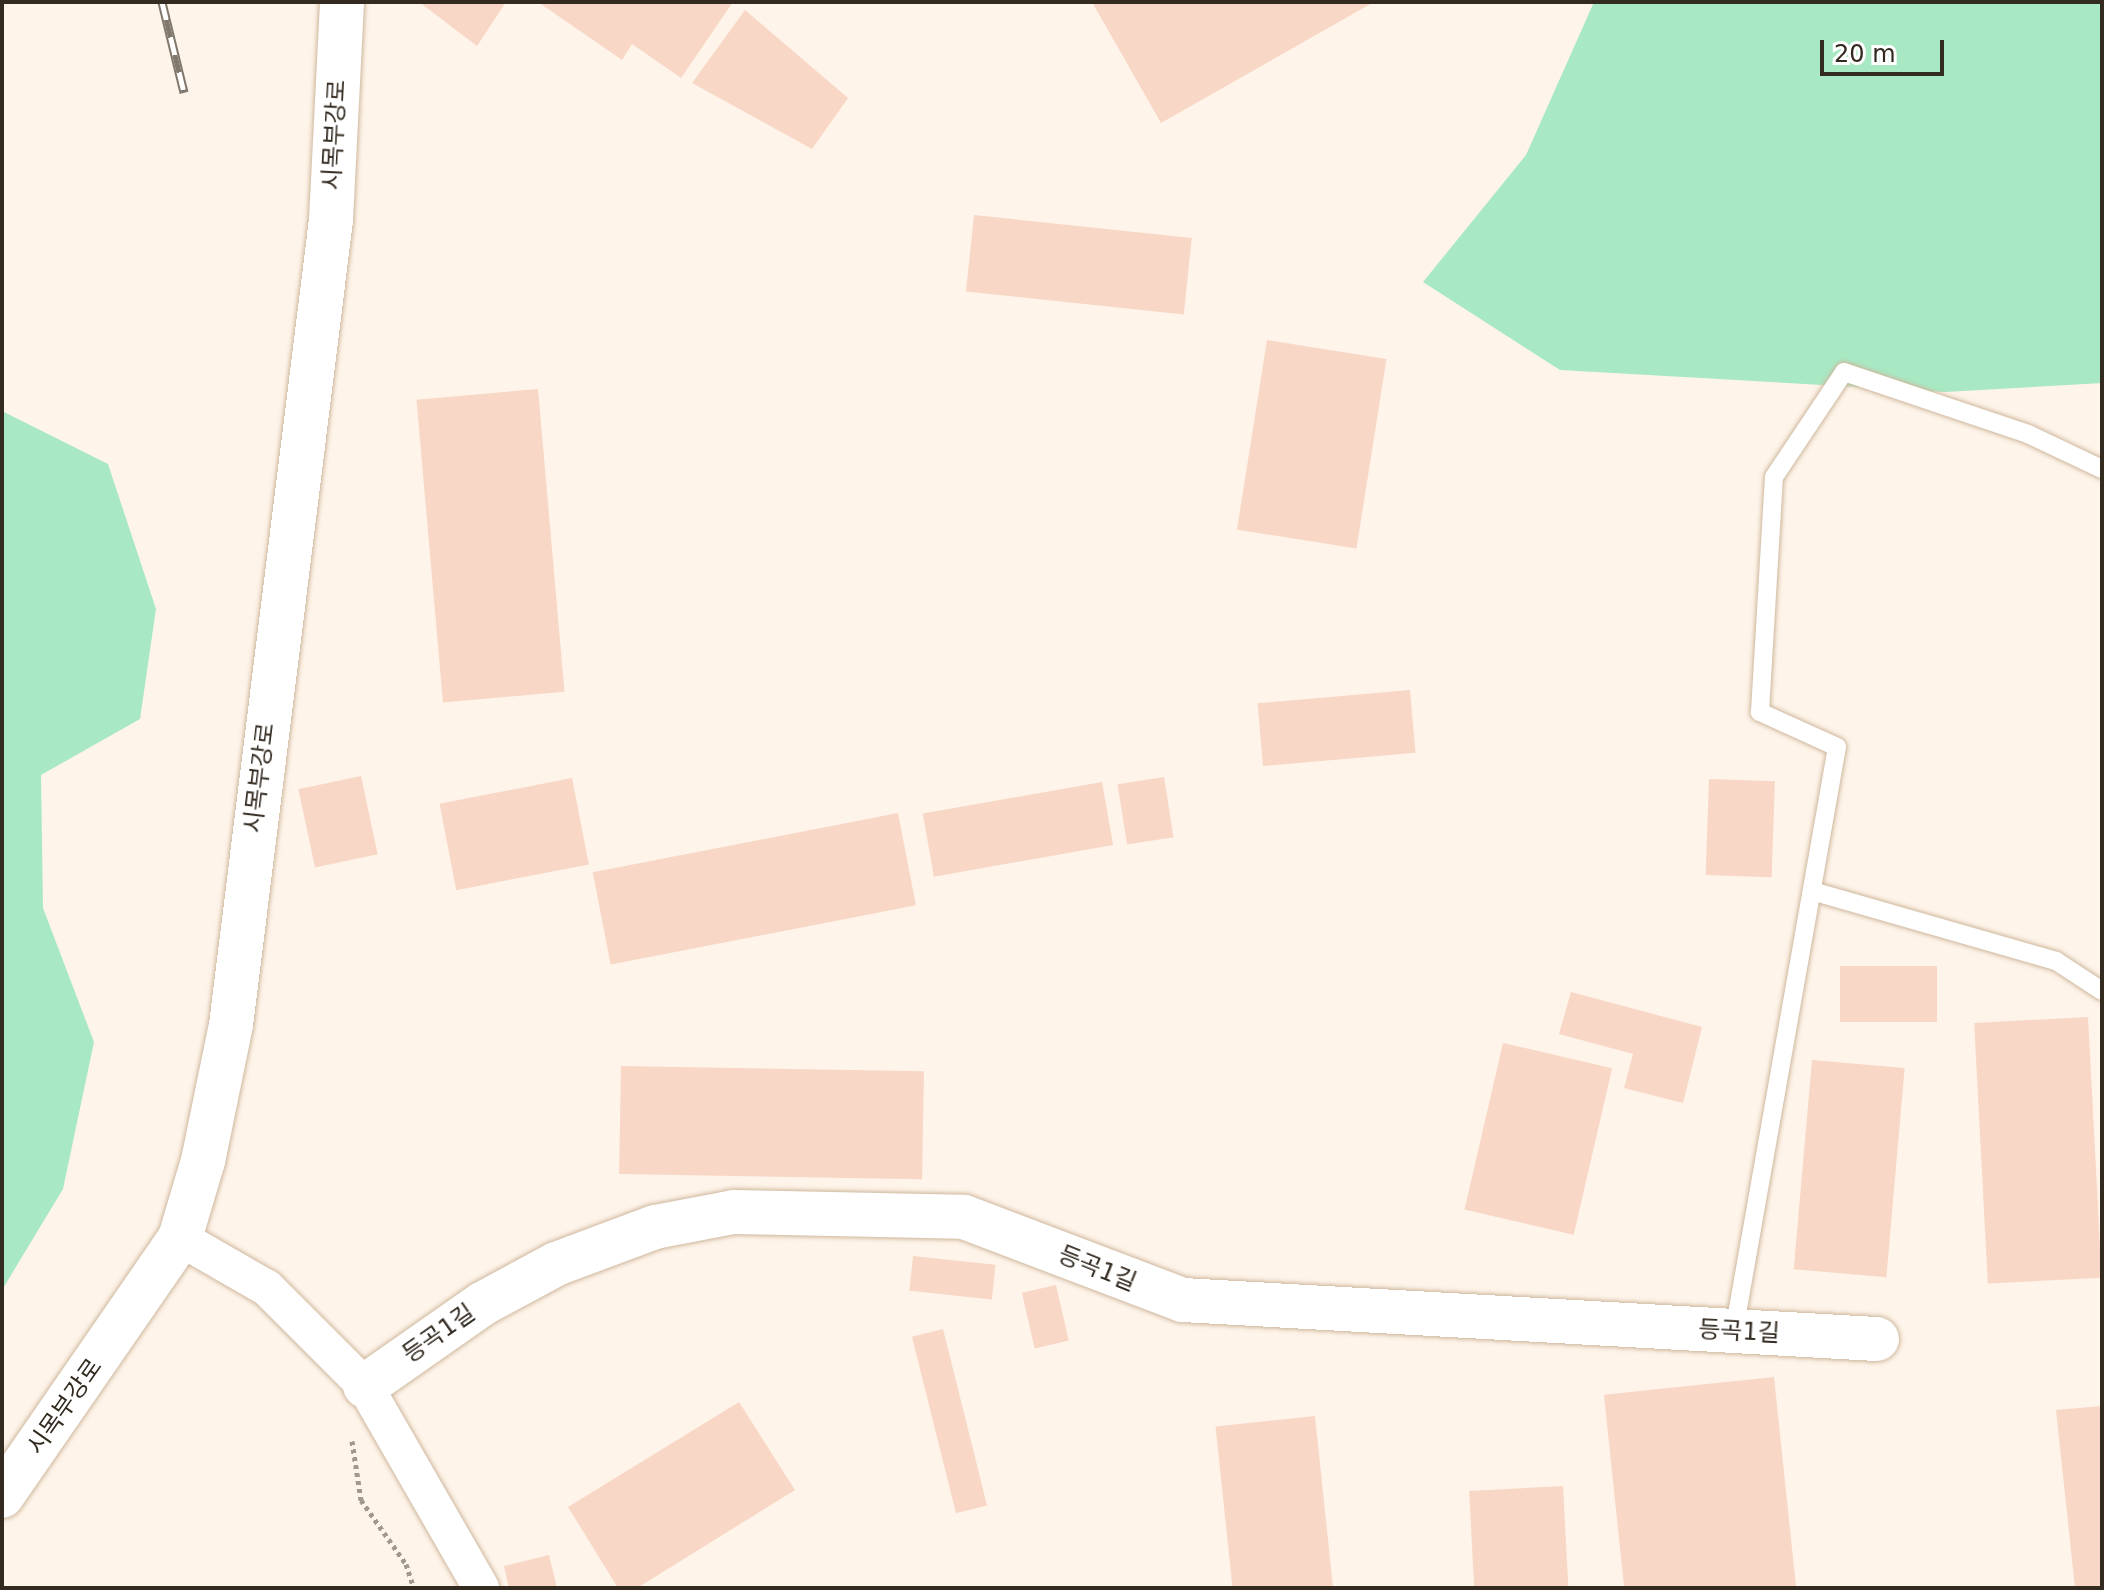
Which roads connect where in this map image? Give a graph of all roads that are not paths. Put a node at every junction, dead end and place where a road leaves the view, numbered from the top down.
1 (342, 2) edge
2 (2102, 469) edge
3 (1812, 891) junction
4 (2102, 991) edge
5 (180, 1238) junction
6 (1734, 1331) junction
7 (1877, 1339) dead end
8 (365, 1386) junction
9 (2, 1496) edge
10 (481, 1588) edge

1 - 5 street, 시목부강로
2 - 3 lane
3 - 4 lane
3 - 6 lane
5 - 8 street
5 - 9 street, 시목부강로
6 - 7 street, 등곡1길
6 - 8 street, 등곡1길
8 - 10 street

